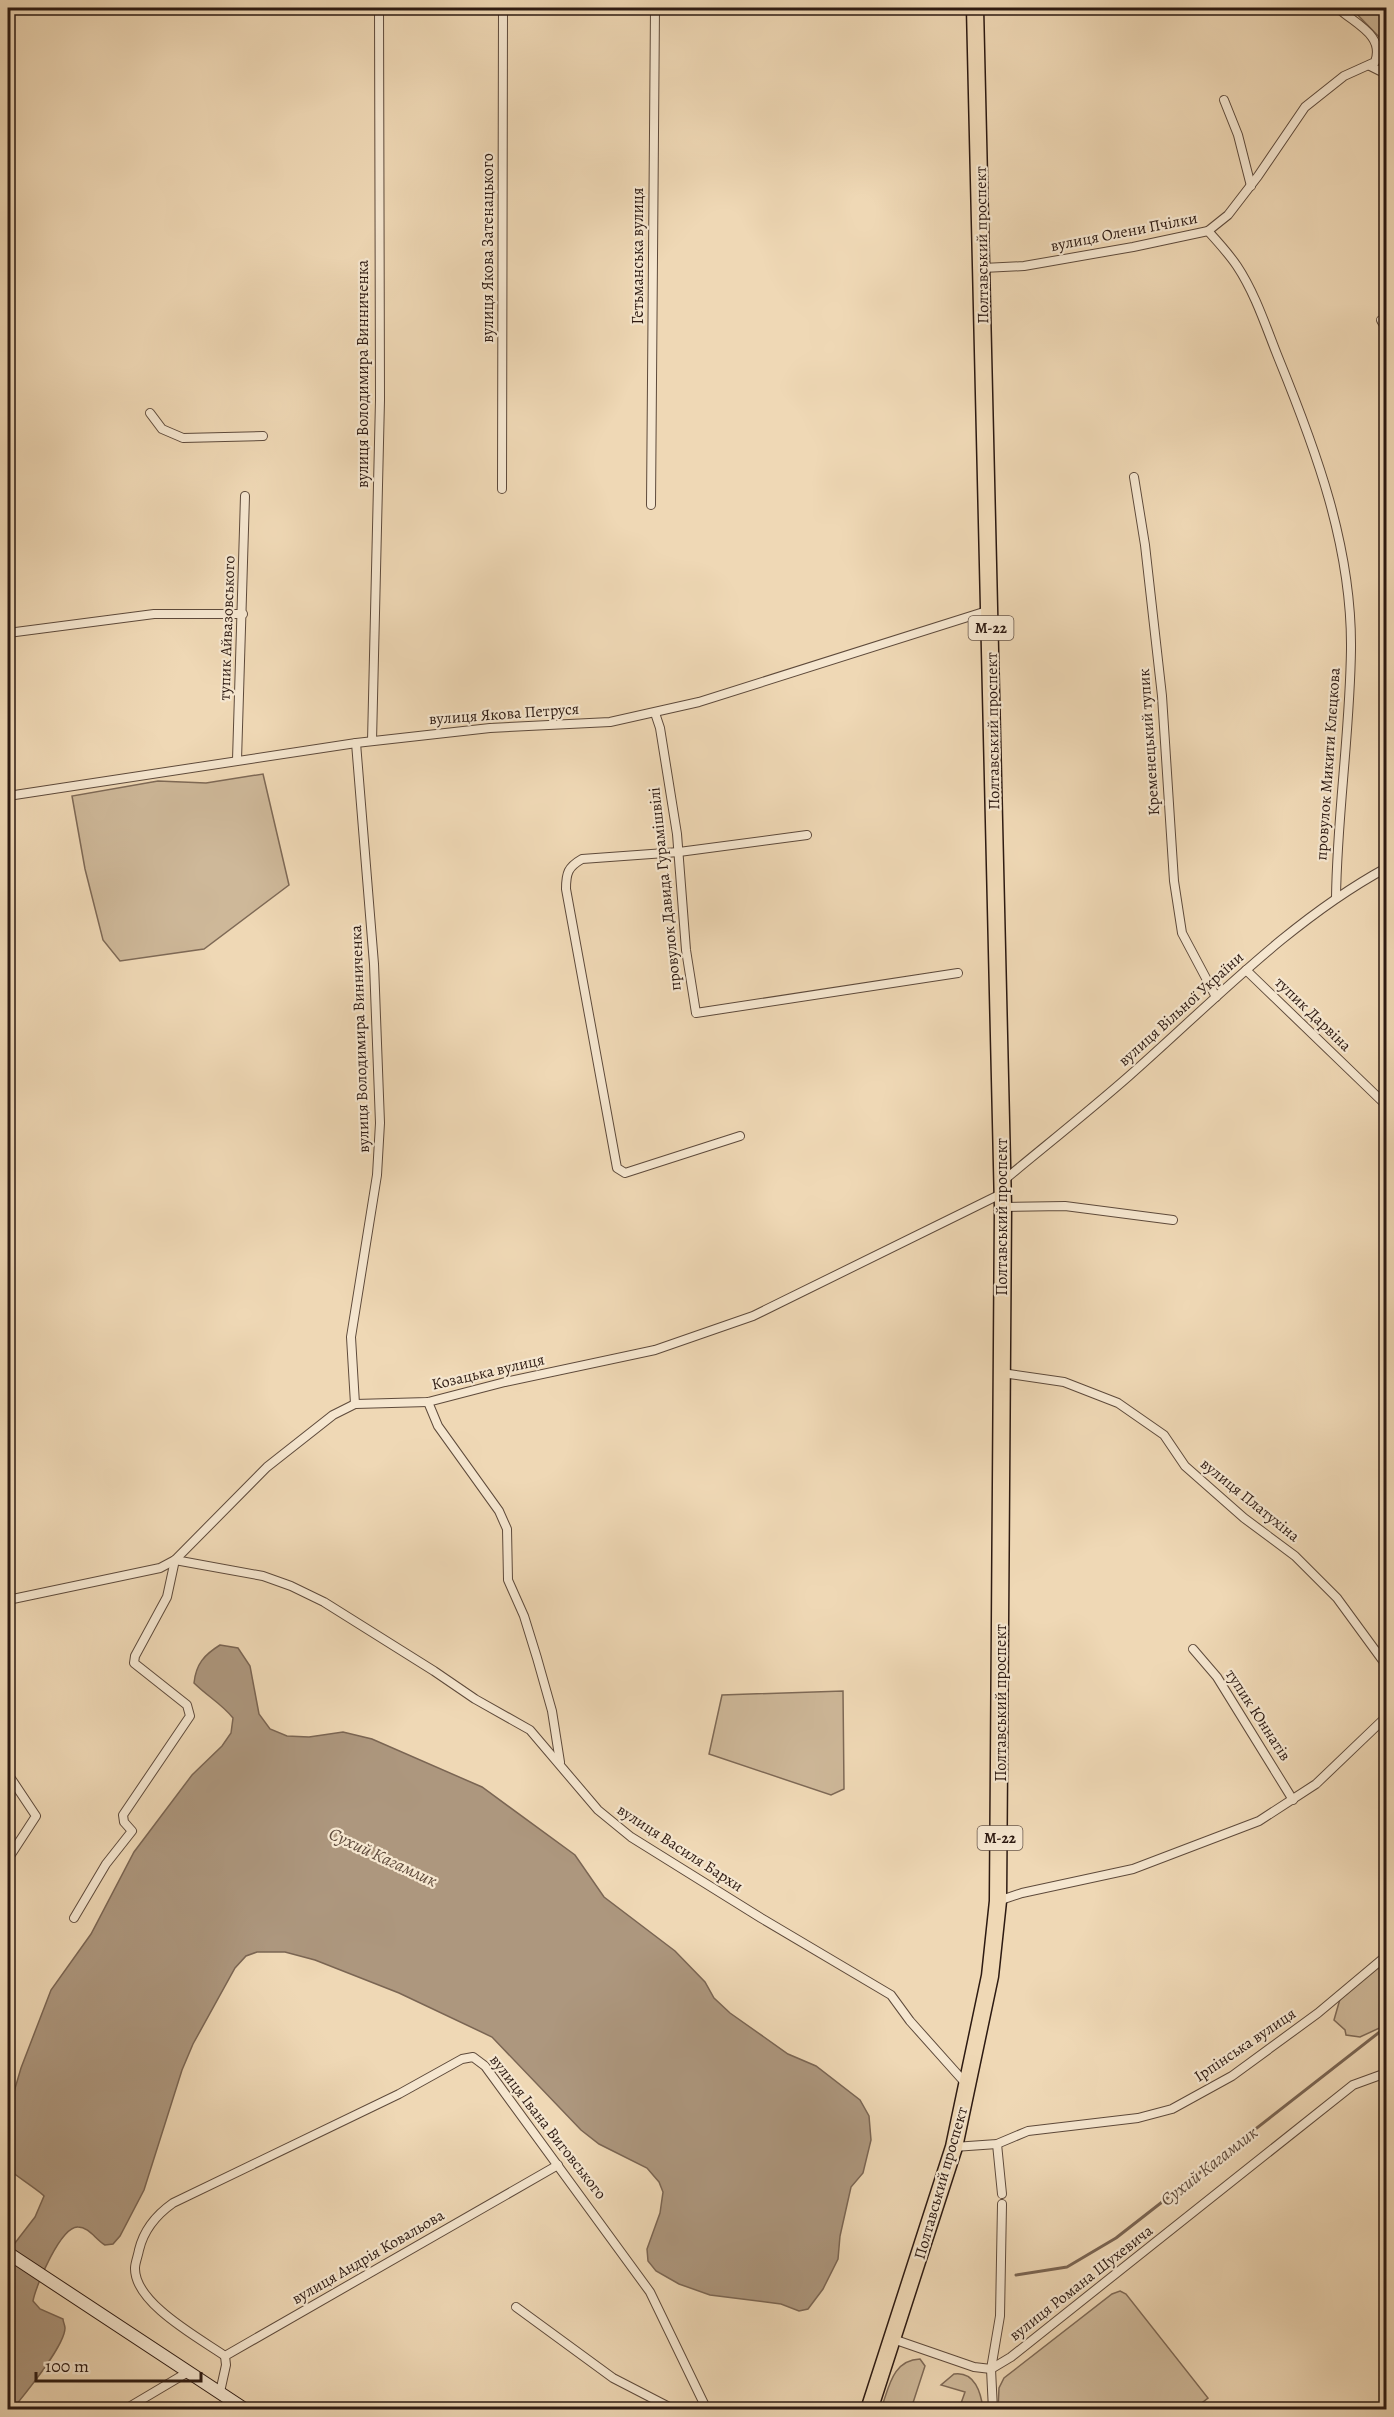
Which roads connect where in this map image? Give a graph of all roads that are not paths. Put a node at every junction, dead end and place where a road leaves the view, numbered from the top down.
1 (379, 8) edge
2 (503, 8) edge
3 (655, 8) edge
4 (975, 8) edge
5 (1338, 8) edge
6 (1370, 66) junction
7 (1386, 74) edge
8 (1224, 100) dead end
9 (1251, 186) junction
10 (1208, 231) junction
11 (982, 268) junction
12 (1381, 320) dead end
13 (1386, 329) edge
14 (150, 413) dead end
15 (263, 436) dead end
16 (1134, 477) dead end
17 (502, 489) dead end
18 (245, 496) dead end
19 (651, 505) dead end
20 (990, 610) junction
21 (243, 614) junction
22 (8, 633) edge
23 (655, 713) junction
24 (372, 741) junction
25 (356, 743) junction
26 (237, 760) junction
27 (8, 796) edge
28 (807, 835) dead end
29 (679, 852) junction
30 (1386, 868) edge
31 (1336, 898) junction
32 (1246, 970) junction
33 (958, 973) dead end
34 (1216, 997) junction
35 (1386, 1105) edge
36 (740, 1136) dead end
37 (1003, 1194) junction
38 (1173, 1220) dead end
39 (1002, 1373) junction
40 (428, 1402) junction
41 (355, 1404) junction
42 (175, 1560) junction
43 (8, 1600) edge
44 (1193, 1649) dead end
45 (1386, 1665) edge
46 (1386, 1717) edge
47 (560, 1763) junction
48 (8, 1774) edge
49 (1293, 1800) junction
50 (8, 1859) edge
51 (998, 1901) junction
52 (74, 1918) dead end
53 (1386, 1956) edge
54 (1386, 2073) edge
55 (968, 2086) junction
56 (997, 2144) junction
57 (954, 2147) junction
58 (558, 2165) junction
59 (1002, 2194) dead end
60 (1002, 2204) dead end
61 (8, 2253) edge
62 (516, 2307) dead end
63 (893, 2339) junction
64 (225, 2356) junction
65 (991, 2369) junction
66 (188, 2372) junction
67 (220, 2392) junction
68 (124, 2409) edge
69 (246, 2409) edge
70 (675, 2409) edge
71 (707, 2409) edge
72 (869, 2409) edge
73 (993, 2409) edge

1 - 24 street, вулиця Володимира Винниченка
2 - 17 street, вулиця Якова Затенацького
3 - 19 street, Гетьманська вулиця
4 - 11 highway, Полтавський проспект / М-22
5 - 6 street
6 - 7 street
6 - 9 street, вулиця Олени Пчілки
8 - 9 street
9 - 10 street, вулиця Олени Пчілки
10 - 11 street, вулиця Олени Пчілки
10 - 31 street, провулок Микити Клєцкова
11 - 20 highway, Полтавський проспект / М-22
12 - 13 street
14 - 15 street
16 - 34 street, Кременецький тупик
18 - 21 street, тупик Айвазовського
20 - 23 street, вулиця Якова Петруся
20 - 37 highway, Полтавський проспект / М-22
21 - 22 street
21 - 26 street, тупик Айвазовського
23 - 24 street, вулиця Якова Петруся
23 - 29 street, провулок Давида Гурамішвілі
24 - 25 street, вулиця Якова Петруся
25 - 26 street, вулиця Якова Петруся
25 - 41 street, вулиця Володимира Винниченка
26 - 27 street, вулиця Якова Петруся
28 - 29 street
29 - 33 street, провулок Давида Гурамішвілі
29 - 36 street
30 - 31 street, вулиця Вільної України
31 - 32 street, вулиця Вільної України
32 - 34 street, вулиця Вільної України
32 - 35 street, тупик Дарвіна
34 - 37 street, вулиця Вільної України
37 - 38 street
37 - 39 highway, Полтавський проспект / М-22
37 - 40 street, Козацька вулиця
39 - 45 street, вулиця Платухіна
39 - 51 highway, Полтавський проспект / М-22
40 - 41 street, Козацька вулиця
40 - 47 street
41 - 42 street, Козацька вулиця
42 - 43 street, Козацька вулиця
42 - 47 street, вулиця Василя Бархи
42 - 52 street
44 - 49 street, тупик Юннатів
46 - 49 street
47 - 55 street, вулиця Василя Бархи
48 - 50 street
49 - 51 street
51 - 55 highway, Полтавський проспект / М-22
53 - 56 street, Ірпінська вулиця
54 - 65 street, вулиця Романа Шухевича
55 - 57 highway, Полтавський проспект / М-22
56 - 57 street, Ірпінська вулиця
56 - 59 street
57 - 63 highway, Полтавський проспект / М-22
58 - 64 street, вулиця Андрія Ковальова
58 - 64 street, вулиця Івана Виговського
58 - 71 street, вулиця Івана Виговського
60 - 65 street
61 - 66 street
62 - 70 street
63 - 65 street
63 - 72 highway, Полтавський проспект / М-22
64 - 67 street
65 - 73 street
66 - 67 street
66 - 68 street
67 - 69 street

